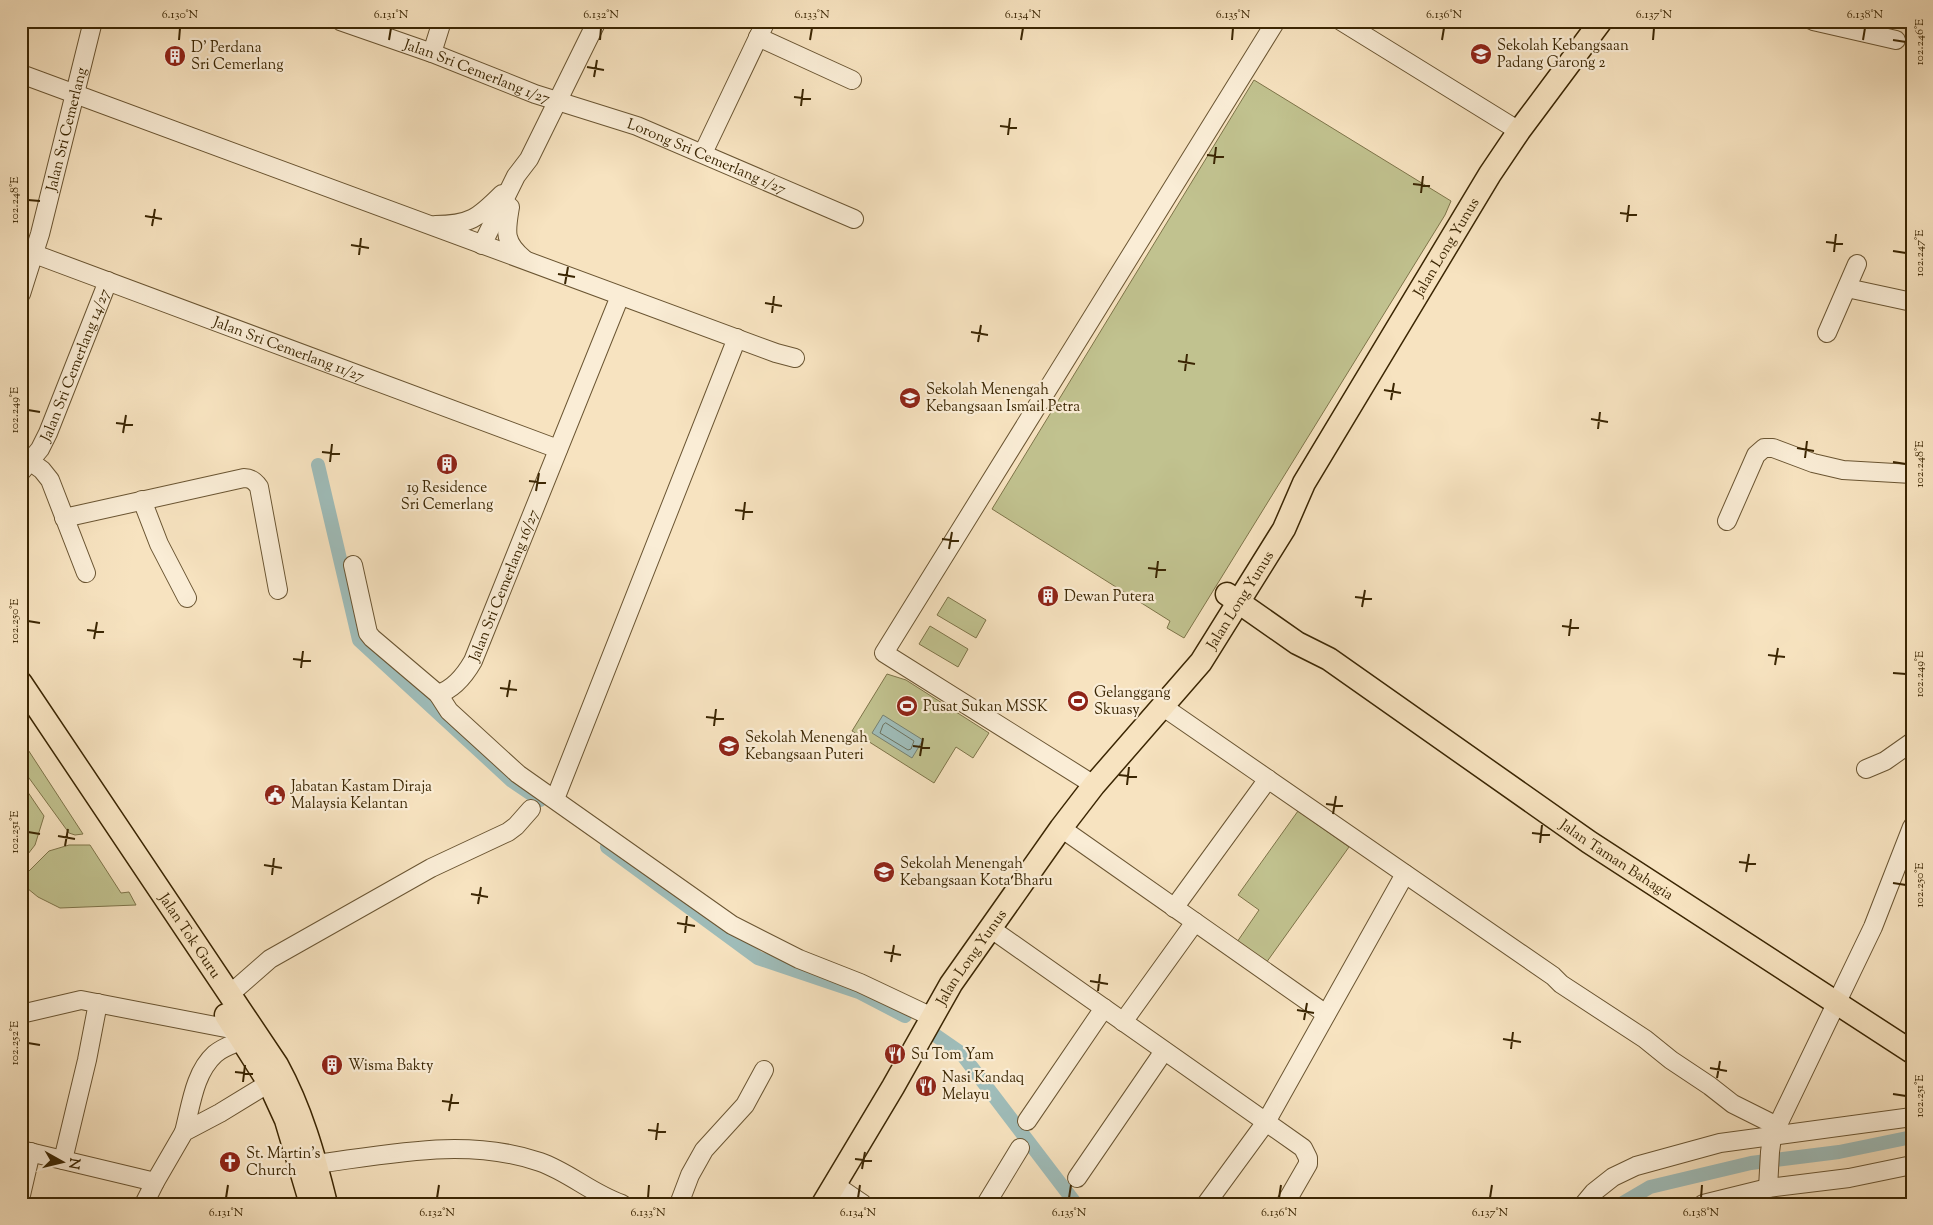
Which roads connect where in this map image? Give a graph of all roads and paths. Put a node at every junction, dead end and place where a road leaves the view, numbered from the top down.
1 (93, 21) edge
2 (340, 21) edge
3 (442, 21) edge
4 (596, 21) edge
5 (766, 21) edge
6 (1276, 21) edge
7 (1342, 21) edge
8 (1601, 21) edge
9 (1813, 21) edge
10 (758, 37) junction
11 (1896, 40) dead end
12 (432, 53) junction
13 (21, 74) edge
14 (852, 80) dead end
15 (75, 93) junction
16 (558, 100) junction
17 (1519, 131) junction
18 (703, 153) junction
19 (529, 159) junction
20 (512, 184) junction
21 (510, 207) junction
22 (854, 219) dead end
23 (427, 225) junction
24 (487, 247) junction
25 (28, 251) edge
26 (528, 262) junction
27 (1857, 264) dead end
28 (108, 281) junction
29 (1847, 288) junction
30 (21, 294) edge
31 (620, 296) junction
32 (1912, 302) edge
33 (1827, 333) dead end
34 (737, 338) junction
35 (795, 358) dead end
36 (558, 449) junction
37 (26, 467) edge
38 (1912, 474) edge
39 (142, 500) junction
40 (64, 518) junction
41 (1727, 521) dead end
42 (353, 565) dead end
43 (86, 573) dead end
44 (278, 590) dead end
45 (1236, 592) junction
46 (187, 598) dead end
47 (21, 683) edge
48 (438, 694) junction
49 (1162, 706) junction
50 (21, 710) edge
51 (1912, 742) edge
52 (1866, 769) dead end
53 (1268, 779) junction
54 (1094, 785) junction
55 (555, 799) junction
56 (531, 809) dead end
57 (1912, 827) edge
58 (1061, 828) junction
59 (1405, 874) junction
60 (1174, 908) junction
61 (1195, 922) junction
62 (990, 928) junction
63 (230, 994) junction
64 (1835, 1002) junction
65 (98, 1003) junction
66 (1104, 1008) junction
67 (21, 1014) edge
68 (1326, 1014) junction
69 (932, 1017) junction
70 (1123, 1022) junction
71 (240, 1035) junction
72 (1164, 1051) junction
73 (1912, 1052) edge
74 (764, 1070) dead end
75 (268, 1082) junction
76 (1912, 1117) edge
77 (1027, 1121) dead end
78 (1266, 1122) junction
79 (184, 1132) junction
80 (1773, 1138) junction
81 (1020, 1148) dead end
82 (26, 1151) edge
83 (63, 1160) junction
84 (316, 1164) junction
85 (1912, 1165) edge
86 (1077, 1178) dead end
87 (155, 1182) junction
88 (1768, 1182) junction
89 (829, 1194) edge
90 (21, 1195) edge
91 (144, 1204) edge
92 (312, 1204) edge
93 (326, 1204) edge
94 (622, 1204) edge
95 (679, 1204) edge
96 (863, 1204) edge
97 (986, 1204) edge
98 (1206, 1204) edge
99 (1284, 1204) edge
100 (1584, 1204) edge
101 (1703, 1204) edge

1 - 15 street, Jalan Sri Cemerlang
2 - 12 street, Jalan Sri Cemerlang 1/27
3 - 12 street
4 - 16 street
5 - 10 street
6 - 54 street
7 - 17 street
8 - 17 main road, Jalan Long Yunus
9 - 11 street
10 - 14 street
10 - 18 street
12 - 16 street, Jalan Sri Cemerlang 1/27
13 - 15 street
15 - 23 street
15 - 25 street, Jalan Sri Cemerlang
16 - 18 street, Lorong Sri Cemerlang 1/27
16 - 19 street
17 - 45 main road, Jalan Long Yunus
18 - 22 street, Lorong Sri Cemerlang 1/27
19 - 20 street
19 - 21 street
20 - 23 street
20 - 24 street
21 - 24 street
21 - 26 street
23 - 24 street
24 - 26 street
25 - 28 street, Jalan Sri Cemerlang 11/27
25 - 30 street, Jalan Sri Cemerlang
26 - 31 street
27 - 29 street
28 - 36 street, Jalan Sri Cemerlang 11/27
28 - 37 street, Jalan Sri Cemerlang 14/27
29 - 32 street
29 - 33 street
31 - 34 street
31 - 36 street, Jalan Sri Cemerlang 16/27
34 - 35 street
34 - 55 street
36 - 48 street, Jalan Sri Cemerlang 16/27
37 - 40 street
38 - 41 street
39 - 40 street
39 - 44 street
39 - 46 street
40 - 43 street
42 - 48 street
45 - 49 main road, Jalan Long Yunus
45 - 64 main road, Jalan Taman Bahagia
47 - 63 main road, Jalan Tok Guru
48 - 55 street
49 - 53 street
49 - 54 main road, Jalan Long Yunus
50 - 71 main road, Jalan Tok Guru
51 - 52 street
53 - 59 street
53 - 60 street
54 - 58 main road, Jalan Long Yunus
55 - 69 street
56 - 63 street
57 - 64 street
58 - 60 street
58 - 62 main road, Jalan Long Yunus
59 - 68 street
59 - 80 street
60 - 61 street
61 - 68 street
61 - 70 street
62 - 66 street
62 - 69 main road, Jalan Long Yunus
63 - 84 main road, Jalan Tok Guru
64 - 73 main road, Jalan Taman Bahagia
64 - 80 street
65 - 67 street
65 - 71 street
65 - 83 street
66 - 70 street
66 - 77 street
68 - 78 street
69 - 89 main road, Jalan Long Yunus
70 - 72 street
71 - 75 main road, Jalan Tok Guru
71 - 79 street
72 - 78 street
72 - 86 street
74 - 95 street
75 - 79 street
75 - 92 main road, Jalan Tok Guru
76 - 80 street
78 - 98 street
78 - 99 street
79 - 87 street
80 - 88 street
80 - 100 street
81 - 97 street
82 - 83 street
82 - 90 street
83 - 87 street
84 - 93 main road, Jalan Tok Guru
84 - 94 street
85 - 88 street
87 - 91 street
88 - 101 street
89 - 96 street

